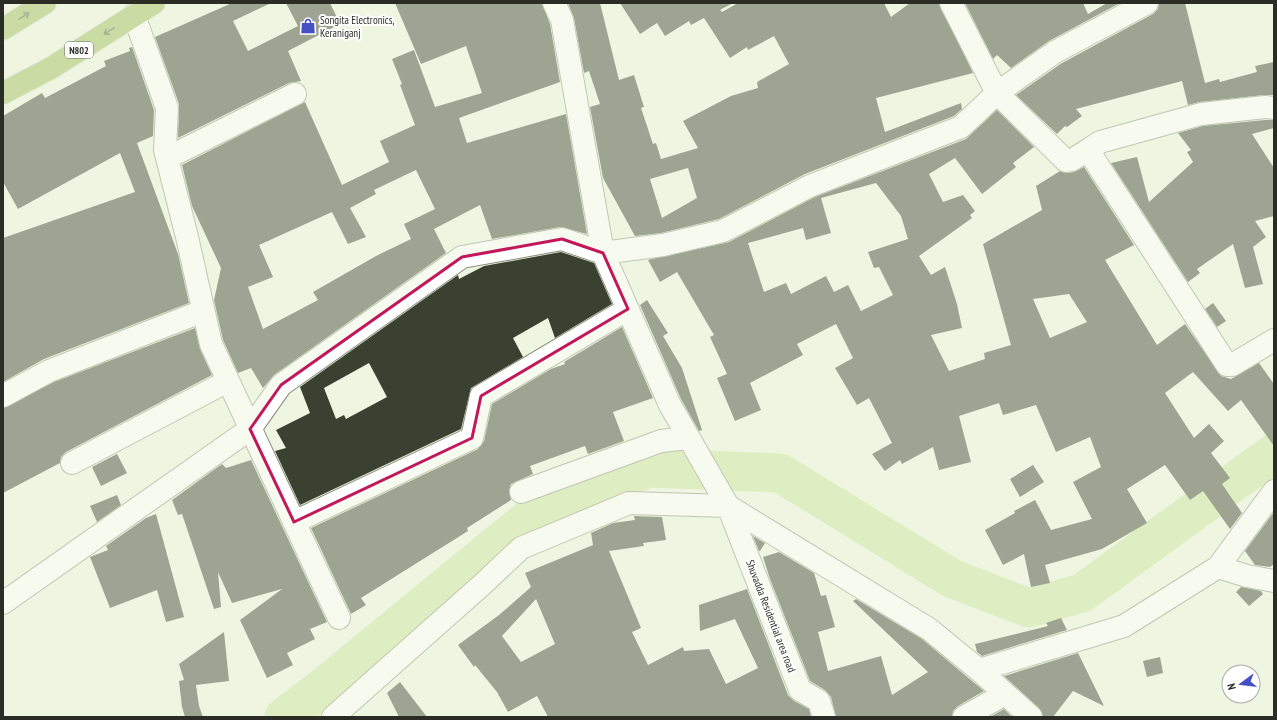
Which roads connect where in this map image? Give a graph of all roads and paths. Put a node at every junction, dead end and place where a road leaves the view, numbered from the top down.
1 (45, 3) edge
2 (154, 3) edge
3 (554, 3) edge
4 (951, 3) edge
5 (1147, 3) edge
6 (134, 15) junction
7 (3, 29) edge
8 (3, 93) edge
9 (997, 93) junction
10 (295, 94) dead end
11 (1274, 108) edge
12 (1088, 150) junction
13 (167, 158) junction
14 (603, 253) junction
15 (628, 309) junction
16 (203, 311) junction
17 (1274, 340) edge
18 (228, 381) junction
19 (3, 396) edge
20 (250, 429) junction
21 (688, 438) junction
22 (72, 463) dead end
23 (1274, 491) edge
24 (521, 492) dead end
25 (728, 506) junction
26 (294, 522) junction
27 (1218, 567) junction
28 (1274, 582) edge
29 (3, 603) edge
30 (338, 618) dead end
31 (979, 670) junction
32 (1005, 694) junction
33 (333, 717) edge
34 (824, 717) edge
35 (964, 717) edge
36 (1031, 717) edge

7 -> 1 highway
2 - 6 highway, N802
3 - 14 street, Shuvadda Residential area road
4 - 9 street
5 - 9 street
6 -> 8 highway, N802
6 - 13 street
9 - 12 street
9 - 14 street
10 - 13 street
11 - 12 street
12 - 17 street
13 - 16 street
14 - 15 street, Shuvadda Residential area road
14 - 20 street
15 - 21 street, Shuvadda Residential area road
15 - 26 street
16 - 18 street
16 - 19 street
18 - 20 street
18 - 22 street
20 - 26 street
20 - 29 street
21 - 24 street
21 - 25 street, Shuvadda Residential area road
23 - 27 street
25 - 31 street
25 - 33 street
25 - 34 street, Shuvadda Residential area road
26 - 30 street
27 - 28 street
27 - 31 street
31 - 32 street
32 - 35 street
32 - 36 street

